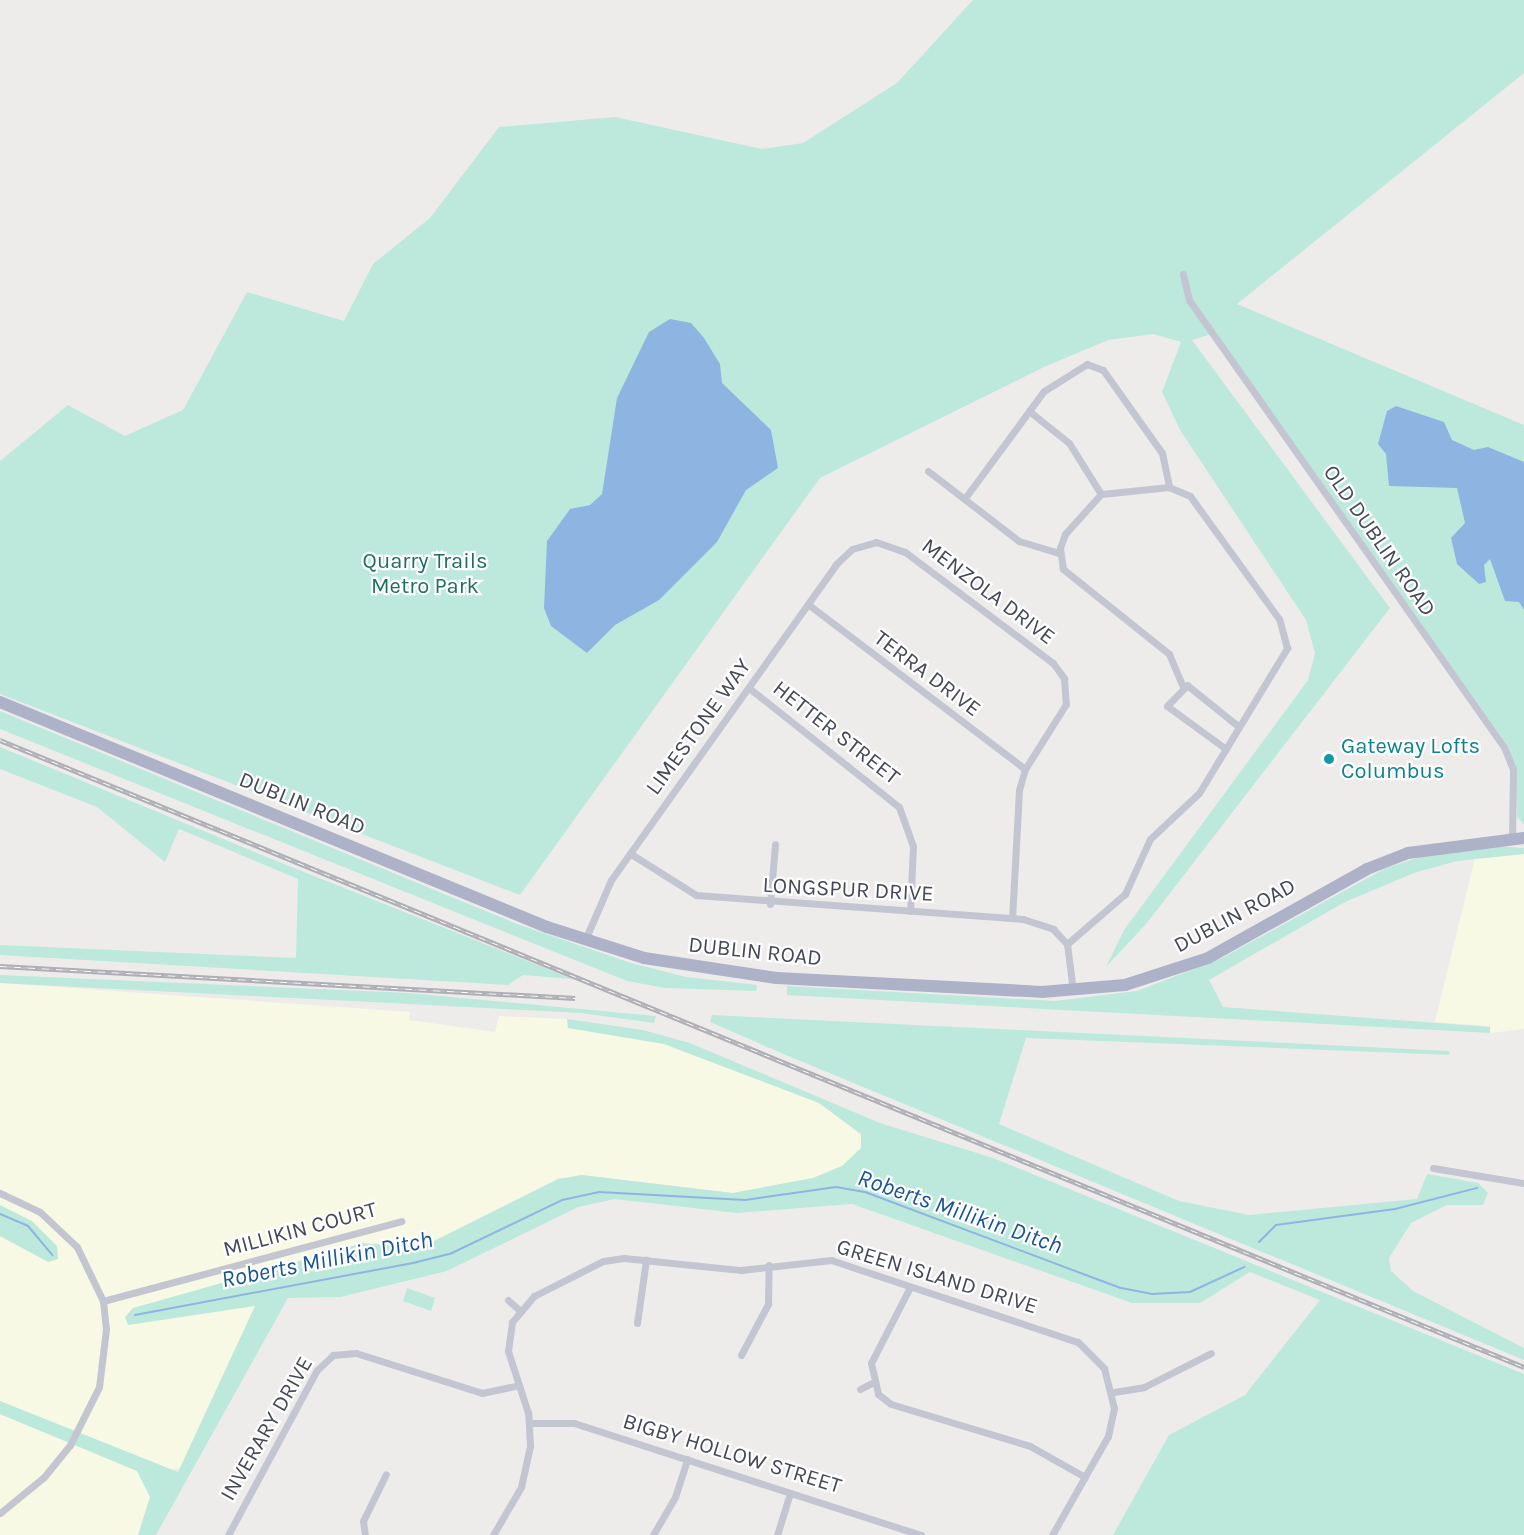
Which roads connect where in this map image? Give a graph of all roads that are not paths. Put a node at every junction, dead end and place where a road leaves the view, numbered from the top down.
1 (1183, 274) dead end
2 (1029, 411) junction
3 (928, 471) dead end
4 (1170, 487) junction
5 (1101, 494) junction
6 (965, 498) junction
7 (859, 545) joint
8 (1059, 553) junction
9 (809, 605) junction
10 (1182, 684) junction
11 (749, 688) junction
12 (0, 702) edge
13 (1239, 727) junction
14 (1226, 748) junction
15 (1025, 770) junction
16 (1518, 838) edge
17 (775, 844) dead end
18 (632, 854) junction
19 (770, 904) junction
20 (910, 911) junction
21 (1012, 918) junction
22 (585, 940) junction
23 (1067, 944) junction
24 (1073, 991) junction
25 (1434, 1168) dead end
26 (1524, 1183) edge
27 (0, 1192) edge
28 (401, 1221) dead end
29 (646, 1260) junction
30 (769, 1265) junction
31 (909, 1289) junction
32 (508, 1300) dead end
33 (103, 1301) junction
34 (518, 1309) junction
35 (637, 1323) dead end
36 (1211, 1353) dead end
37 (741, 1355) dead end
38 (872, 1383) junction
39 (519, 1385) junction
40 (860, 1389) dead end
41 (1114, 1392) junction
42 (530, 1423) junction
43 (687, 1460) junction
44 (386, 1474) dead end
45 (1085, 1478) junction
46 (790, 1493) junction
47 (0, 1514) edge
48 (228, 1535) edge
49 (365, 1535) edge
50 (493, 1535) edge
51 (653, 1535) edge
52 (777, 1535) edge
53 (921, 1535) edge
54 (1052, 1535) edge

1 - 16 street, OLD DUBLIN ROAD
2 - 4 street
2 - 5 street
2 - 6 street
3 - 6 street
4 - 5 street
4 - 13 street
5 - 8 street
6 - 8 street
7 - 9 street, LIMESTONE WAY
7 - 15 street, MENZOLA DRIVE
8 - 10 street
9 - 11 street, LIMESTONE WAY
9 - 15 street, TERRA DRIVE
10 - 13 street
10 - 14 street
11 - 18 street, LIMESTONE WAY
11 - 20 street, HETTER STREET
12 - 22 main road, DUBLIN ROAD
13 - 14 street
14 - 23 street
15 - 21 street
16 - 24 main road, DUBLIN ROAD
17 - 19 street
18 - 19 street, LONGSPUR DRIVE
18 - 22 street, LIMESTONE WAY
19 - 20 street, LONGSPUR DRIVE
20 - 21 street, LONGSPUR DRIVE
21 - 23 street, LONGSPUR DRIVE
22 - 24 main road, DUBLIN ROAD
23 - 24 street
25 - 26 street
27 - 33 street
28 - 33 street, MILLIKIN COURT
29 - 30 street, GREEN ISLAND DRIVE
29 - 34 street, GREEN ISLAND DRIVE
29 - 35 street
30 - 31 street, GREEN ISLAND DRIVE
30 - 37 street
31 - 38 street
31 - 41 street, GREEN ISLAND DRIVE
32 - 34 street
33 - 47 street
34 - 39 street
36 - 41 street
38 - 40 street
38 - 45 street
39 - 42 street
39 - 48 street, INVERARY DRIVE
41 - 45 street
42 - 43 street, BIGBY HOLLOW STREET
42 - 50 street
43 - 46 street, BIGBY HOLLOW STREET
43 - 51 street
44 - 49 street
45 - 54 street
46 - 52 street
46 - 53 street, BIGBY HOLLOW STREET

